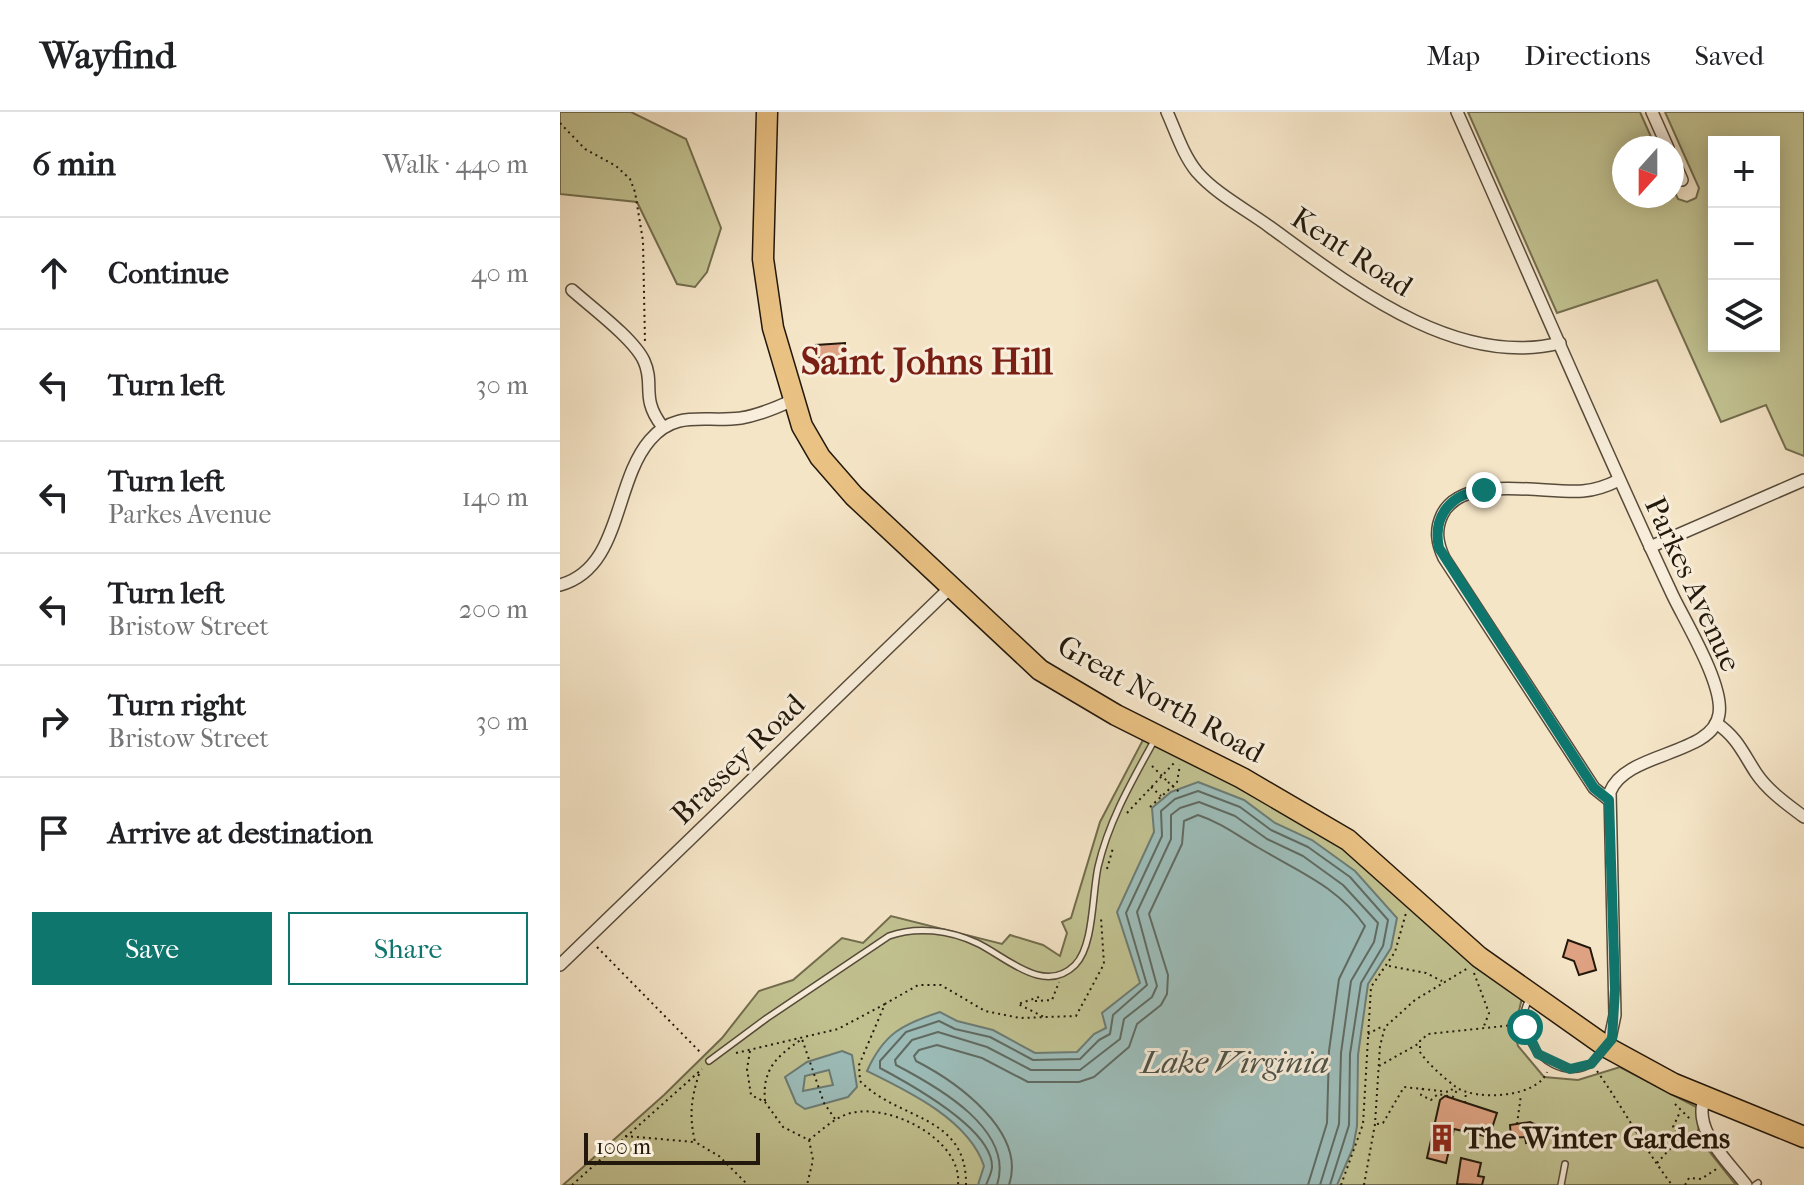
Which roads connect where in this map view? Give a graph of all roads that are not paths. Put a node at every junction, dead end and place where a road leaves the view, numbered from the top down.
1 (767, 112) edge
2 (1167, 112) edge
3 (1457, 112) edge
4 (1652, 112) edge
5 (1663, 136) edge
6 (572, 290) dead end
7 (1560, 343) junction
8 (793, 400) junction
9 (662, 426) junction
10 (1619, 480) junction
11 (1804, 480) edge
12 (1650, 547) junction
13 (560, 585) edge
14 (950, 588) junction
15 (1716, 723) junction
16 (1157, 735) junction
17 (1609, 800) junction
18 (1804, 817) edge
19 (560, 965) edge
20 (1531, 996) junction
21 (1608, 1048) junction
22 (709, 1061) road end
23 (1705, 1097) junction
24 (1804, 1137) edge
25 (1565, 1164) dead end
26 (1753, 1184) edge
27 (1561, 1185) edge

1 - 8 highway, Great North Road
2 - 7 street, Kent Road
3 - 7 street, Parkes Avenue
4 - 5 street
6 - 9 street
7 - 10 street, Parkes Avenue
8 - 9 street
8 - 14 highway, Great North Road
9 - 13 street
10 - 12 street, Parkes Avenue
10 - 17 street
11 - 12 street
12 - 15 street, Parkes Avenue
14 - 16 highway, Great North Road
14 - 19 street, Brassey Road
15 - 17 street
15 - 18 street
16 - 20 highway, Great North Road
16 - 22 lane
17 - 21 street
20 - 21 highway, Great North Road
20 - 21 lane
21 - 23 highway, Great North Road
23 - 24 highway, Great North Road
23 - 26 street
25 - 27 lane

